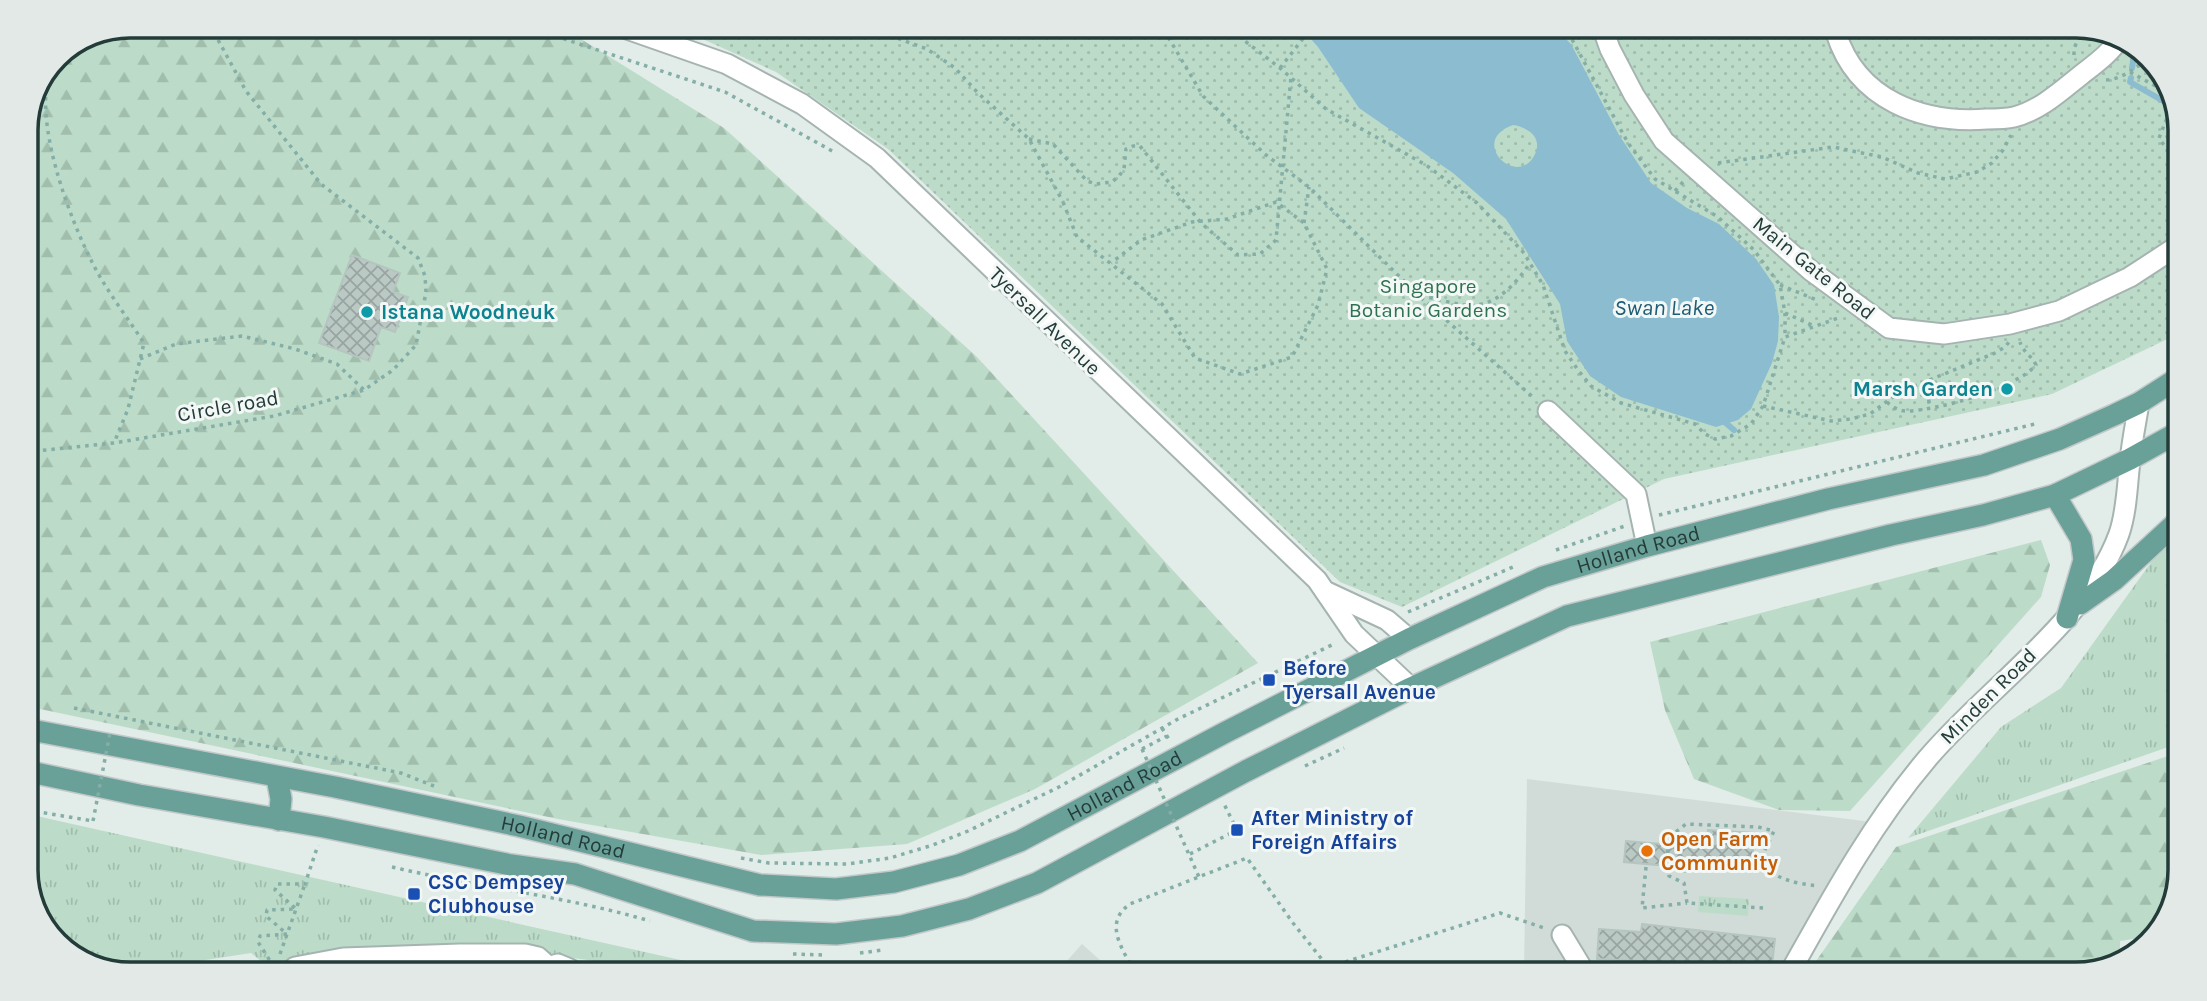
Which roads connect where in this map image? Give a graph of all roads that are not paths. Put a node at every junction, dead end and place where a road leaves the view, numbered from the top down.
1 (655, 39) edge
2 (1606, 39) edge
3 (1838, 39) edge
4 (2112, 47) edge
5 (2168, 252) edge
6 (2168, 384) edge
7 (2139, 403) junction
8 (1548, 411) road end
9 (2168, 438) edge
10 (2130, 459) junction
11 (2055, 495) junction
12 (2168, 529) edge
13 (1647, 546) junction
14 (1326, 592) junction
15 (2073, 611) junction
16 (1409, 639) junction
17 (1379, 656) junction
18 (1411, 688) junction
19 (39, 732) edge
20 (39, 774) edge
21 (277, 778) junction
22 (279, 820) junction
23 (1562, 935) road end
24 (322, 962) edge
25 (542, 962) edge
26 (1578, 962) edge
27 (1796, 962) edge

1 - 14 street, Tyersall Avenue
2 - 5 street, Main Gate Road
3 - 4 street
6 - 7 main road, Holland Road
7 - 10 street, Minden Road
7 - 13 main road, Holland Road
8 - 13 street
9 - 10 main road, Holland Road
10 - 11 main road, Holland Road
10 - 15 street, Minden Road
11 - 15 main road
11 - 18 main road, Holland Road
12 - 15 main road
13 - 16 main road, Holland Road
14 - 16 street
14 - 17 street, Tyersall Avenue
15 - 27 street, Minden Road
16 - 17 main road, Holland Road
17 - 18 street, Tyersall Avenue
17 - 21 main road, Holland Road
18 - 22 main road, Holland Road
19 - 21 main road, Holland Road
20 - 22 main road, Holland Road
21 - 22 main road
23 - 26 street
24 - 25 street

